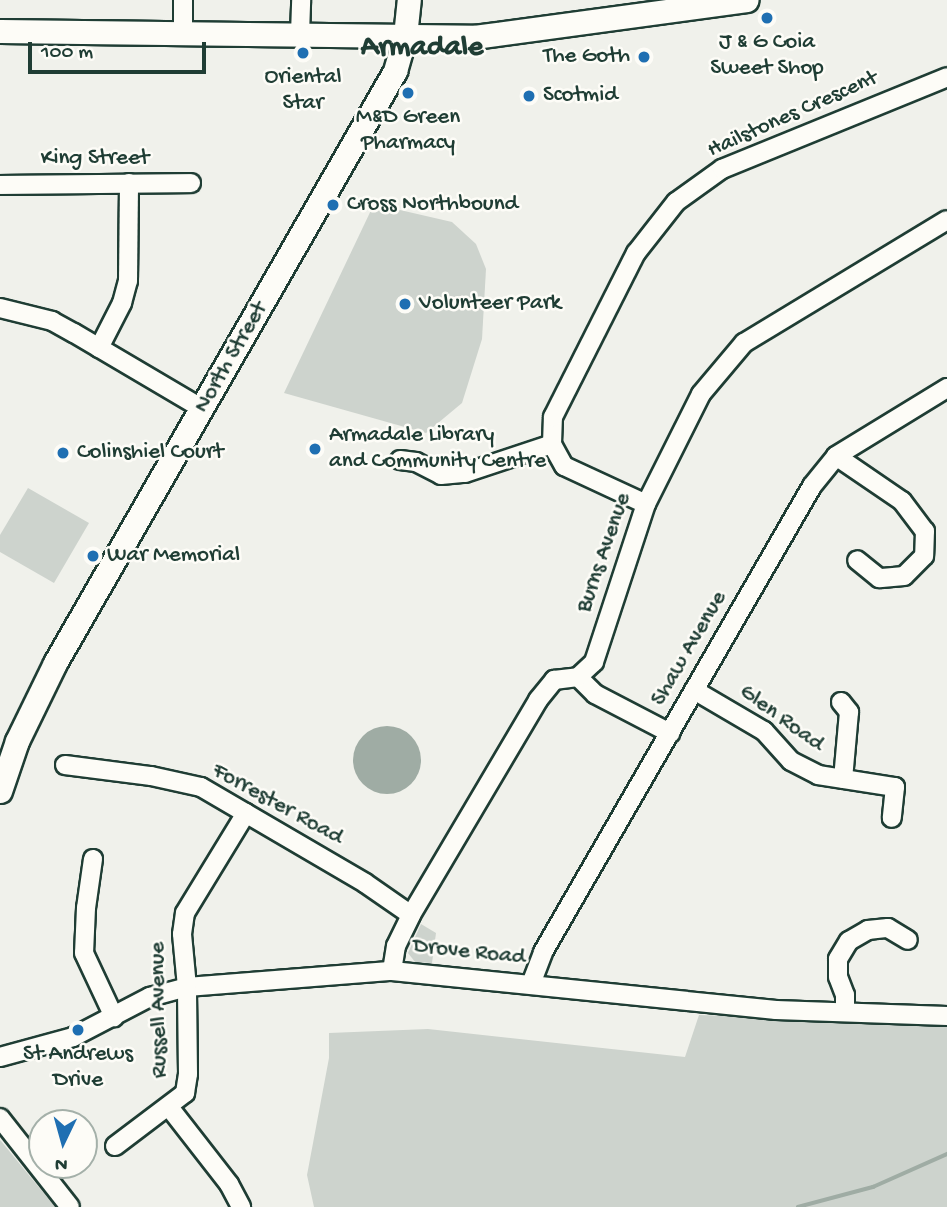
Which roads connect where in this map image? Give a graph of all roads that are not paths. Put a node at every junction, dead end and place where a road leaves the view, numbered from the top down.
1 (183, 0) edge
2 (301, 0) edge
3 (408, 0) edge
4 (747, 0) edge
5 (0, 32) edge
6 (183, 32) junction
7 (300, 33) junction
8 (405, 36) junction
9 (947, 77) edge
10 (129, 183) junction
11 (191, 183) dead end
12 (0, 185) edge
13 (947, 220) edge
14 (0, 308) edge
15 (99, 348) junction
16 (947, 388) edge
17 (203, 409) junction
18 (552, 444) junction
19 (836, 456) junction
20 (400, 460) dead end
21 (646, 504) junction
22 (857, 560) dead end
23 (578, 677) junction
24 (694, 690) junction
25 (841, 702) dead end
26 (670, 733) junction
27 (65, 765) dead end
28 (843, 779) junction
29 (0, 791) edge
30 (246, 813) junction
31 (892, 818) dead end
32 (93, 859) dead end
33 (411, 915) junction
34 (908, 940) dead end
35 (392, 971) junction
36 (531, 984) junction
37 (187, 987) junction
38 (845, 1012) junction
39 (947, 1016) edge
40 (114, 1017) junction
41 (0, 1056) edge
42 (169, 1107) junction
43 (0, 1118) edge
44 (115, 1146) dead end
45 (70, 1207) edge
46 (241, 1207) edge

1 - 6 street
2 - 7 street
3 - 8 main road, North Street
4 - 8 main road
5 - 6 main road
6 - 7 main road
7 - 8 main road
8 - 17 main road, North Street
9 - 18 street, Hailstones Crescent
10 - 11 street, King Street
10 - 12 street, King Street
10 - 15 street
13 - 21 street, Burns Avenue
14 - 15 street
15 - 17 street
16 - 19 street, Shaw Avenue
17 - 29 main road, North Street
18 - 20 street
18 - 21 street
19 - 22 street
19 - 24 street, Shaw Avenue
21 - 23 street, Burns Avenue
23 - 26 street
23 - 33 street
24 - 26 street, Shaw Avenue
24 - 28 street, Glen Road
25 - 28 street
26 - 36 street, Shaw Avenue
27 - 30 street, Forrester Road
28 - 31 street, Glen Road
30 - 33 street, Forrester Road
30 - 37 street, Russell Avenue
32 - 40 street
33 - 35 street
34 - 38 street
35 - 36 street, Drove Road
35 - 37 street, Drove Road
36 - 38 street, Drove Road
37 - 40 street, Drove Road
37 - 42 street, Russell Avenue
38 - 39 street, Drove Road
40 - 41 street, Drove Road
42 - 44 street, Russell Avenue
42 - 46 street
43 - 45 street

